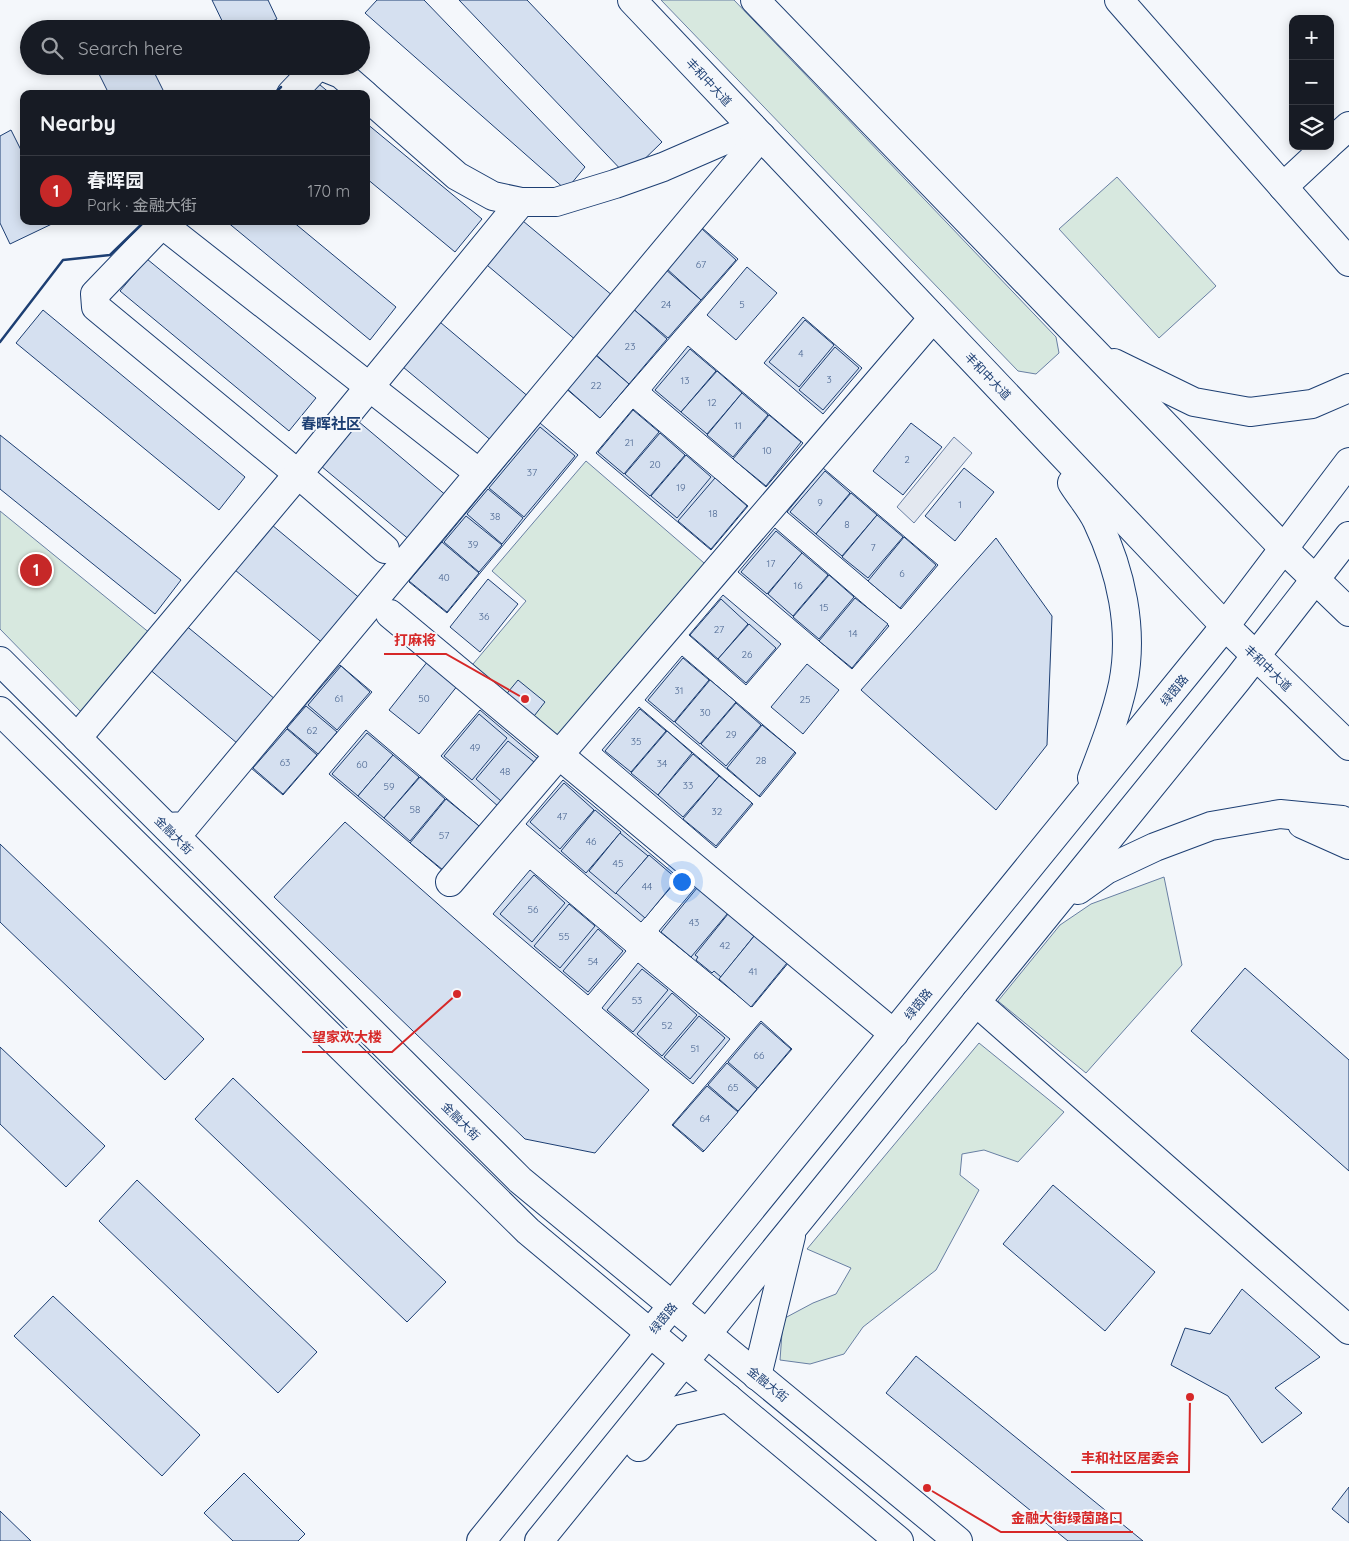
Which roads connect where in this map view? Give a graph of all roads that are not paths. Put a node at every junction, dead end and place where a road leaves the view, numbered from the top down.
1 (632, 0) edge
2 (756, 0) edge
3 (1119, 0) edge
4 (309, 75) edge
5 (341, 75) edge
6 (295, 90) edge
7 (359, 90) edge
8 (370, 99) edge
9 (1349, 126) edge
10 (757, 132) junction
11 (1334, 139) edge
12 (1323, 150) edge
13 (1283, 187) junction
14 (521, 202) junction
15 (162, 225) edge
16 (167, 225) edge
17 (1349, 262) edge
18 (933, 318) junction
19 (1098, 356) junction
20 (368, 386) junction
21 (1349, 388) edge
22 (1033, 423) junction
23 (1349, 462) edge
24 (298, 474) junction
25 (479, 474) junction
26 (1349, 536) edge
27 (1284, 548) junction
28 (385, 549) dead end
29 (1315, 580) junction
30 (1349, 612) edge
31 (390, 614) dead end
32 (1225, 626) junction
33 (1256, 656) junction
34 (0, 661) edge
35 (0, 711) edge
36 (77, 738) junction
37 (1349, 746) edge
38 (559, 756) junction
39 (1082, 802) junction
40 (1280, 814) junction
41 (1349, 823) edge
42 (167, 827) junction
43 (1349, 845) edge
44 (450, 882) dead end
45 (1050, 910) junction
46 (976, 1002) junction
47 (894, 1034) junction
48 (792, 1228) junction
49 (673, 1306) junction
50 (1349, 1330) edge
51 (650, 1333) junction
52 (707, 1334) junction
53 (685, 1361) junction
54 (757, 1376) junction
55 (728, 1398) junction
56 (545, 1534) edge
57 (482, 1541) edge
58 (898, 1541) edge
59 (958, 1541) edge

1 - 10 street, 丰和中大道
2 - 19 street
3 - 13 street
4 - 6 street
5 - 7 street
8 - 14 street
9 - 11 street
10 - 14 street
10 - 18 street, 丰和中大道
10 - 25 street
12 - 13 street
13 - 17 street
14 - 20 street
15 - 24 street
16 - 20 street
18 - 22 street, 丰和中大道
18 - 38 street
19 - 21 street
19 - 27 street
20 - 24 street
20 - 25 street
22 - 32 street, 丰和中大道
22 - 39 street
23 - 27 street, 绿茵路
24 - 28 street
24 - 36 street
25 - 42 street
26 - 29 street
27 - 29 street
27 - 32 street, 绿茵路
29 - 30 street
29 - 33 street
31 - 38 street
32 - 33 street, 丰和中大道
32 - 39 street, 绿茵路
33 - 37 street, 丰和中大道
33 - 45 street
34 - 36 street, 金融大街
35 - 51 street
36 - 42 street, 金融大街
38 - 44 street
38 - 47 street
39 - 47 street, 绿茵路
40 - 41 street
40 - 43 street
40 - 45 street
42 - 49 street, 金融大街
45 - 46 street
46 - 48 street
46 - 50 street
47 - 49 street, 绿茵路
48 - 52 street
48 - 54 street
49 - 51 street, 绿茵路
49 - 52 street, 金融大街
51 - 53 street
51 - 57 street, 绿茵路
52 - 53 street
52 - 54 street, 金融大街
53 - 55 street
53 - 56 street
54 - 59 street, 金融大街
55 - 56 street
55 - 58 street

